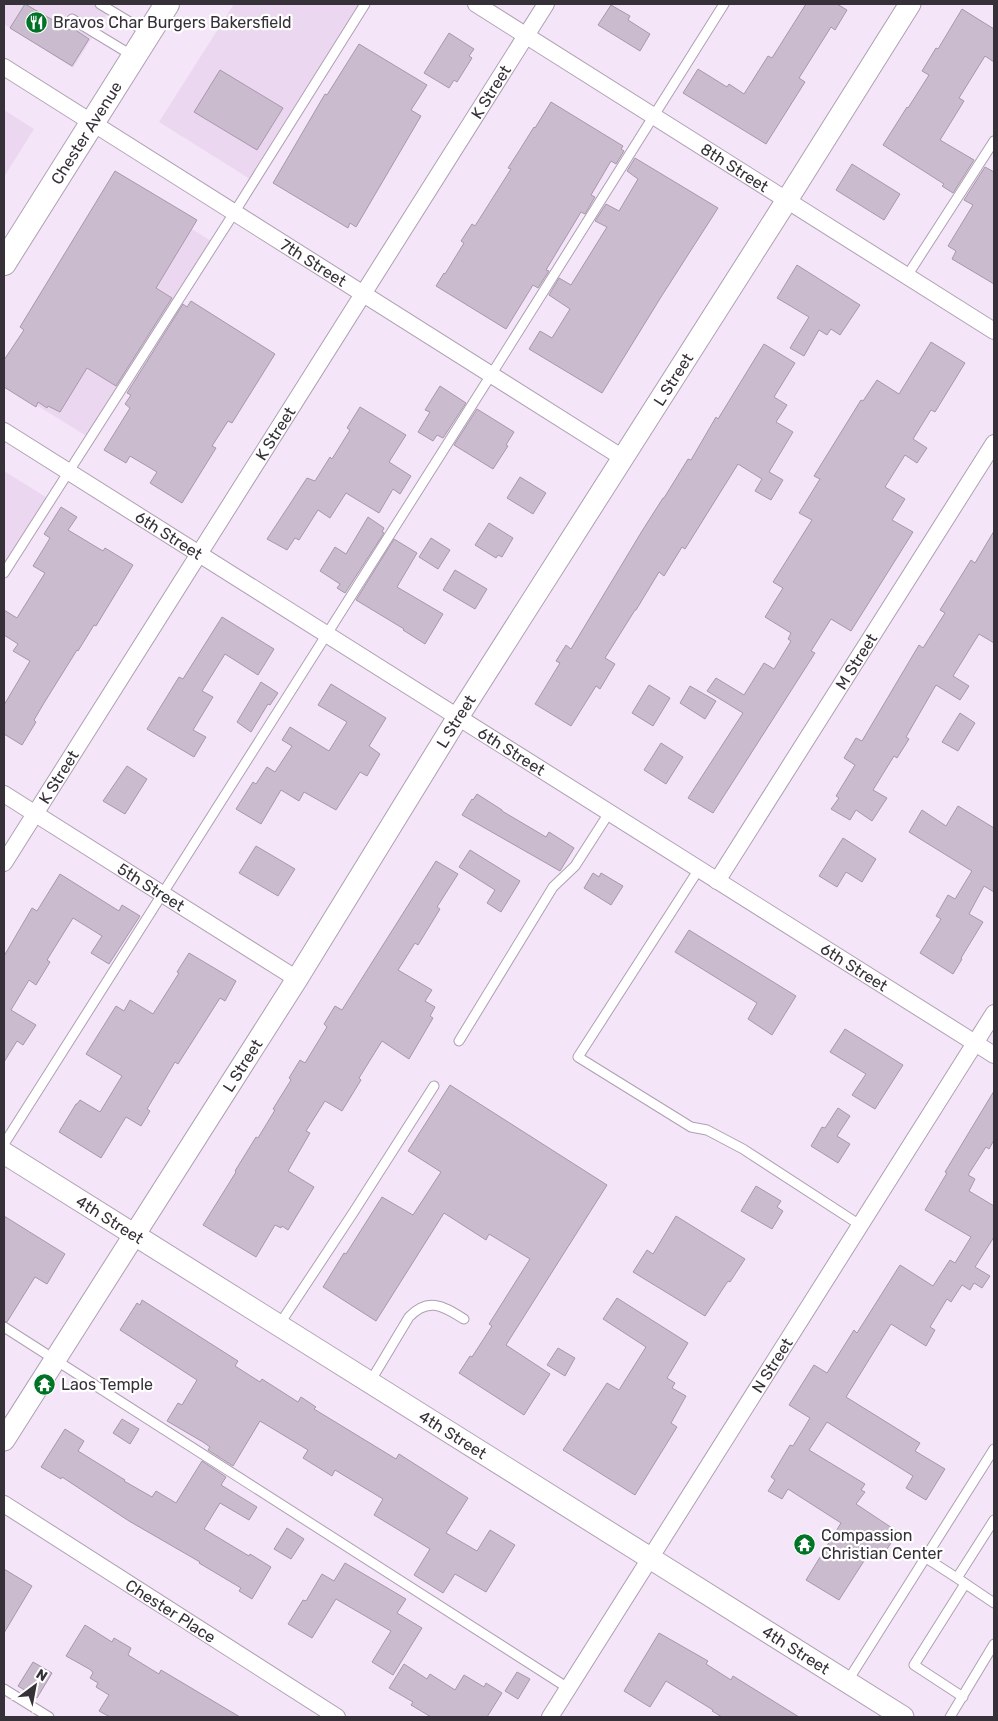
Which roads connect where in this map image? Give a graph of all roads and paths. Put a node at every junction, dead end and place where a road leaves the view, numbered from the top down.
1 (100, 4) edge
2 (167, 4) edge
3 (365, 4) edge
4 (476, 4) edge
5 (546, 4) edge
6 (724, 4) edge
7 (910, 4) edge
8 (72, 19) dead end
9 (148, 33) junction
10 (526, 35) junction
11 (134, 57) junction
12 (4, 66) edge
13 (654, 116) junction
14 (92, 123) junction
15 (994, 141) edge
16 (788, 200) junction
17 (234, 213) junction
18 (4, 263) edge
19 (907, 276) junction
20 (363, 294) junction
21 (994, 331) edge
22 (492, 375) junction
23 (4, 431) edge
24 (994, 443) edge
25 (623, 458) junction
26 (68, 472) junction
27 (199, 554) junction
28 (4, 573) edge
29 (326, 634) junction
30 (458, 717) junction
31 (4, 794) edge
32 (609, 812) junction
33 (35, 814) junction
34 (4, 863) edge
35 (699, 869) junction
36 (717, 881) junction
37 (163, 894) junction
38 (297, 979) junction
39 (994, 1012) edge
40 (458, 1040) dead end
41 (975, 1043) junction
42 (994, 1055) edge
43 (434, 1086) dead end
44 (4, 1144) edge
45 (4, 1153) edge
46 (860, 1225) junction
47 (134, 1236) junction
48 (464, 1319) dead end
49 (278, 1325) junction
50 (4, 1327) edge
51 (56, 1359) junction
52 (370, 1382) junction
53 (4, 1440) edge
54 (994, 1449) edge
55 (4, 1504) edge
56 (994, 1520) edge
57 (650, 1558) junction
58 (926, 1558) junction
59 (957, 1578) junction
60 (965, 1584) junction
61 (994, 1603) edge
62 (994, 1644) edge
63 (847, 1682) junction
64 (568, 1688) junction
65 (4, 1689) edge
66 (962, 1697) junction
67 (49, 1717) edge
68 (336, 1717) edge
69 (550, 1717) edge
70 (903, 1717) edge
71 (950, 1717) edge

1 - 9 lane
2 - 9 main road, Chester Avenue
3 - 17 lane
4 - 10 street, 8th Street
5 - 10 street, K Street
6 - 13 lane
7 - 16 street, L Street
8 - 11 lane
9 - 11 main road, Chester Avenue
10 - 13 street, 8th Street
10 - 20 street, K Street
11 - 14 main road, Chester Avenue
12 - 14 street, 7th Street
13 - 16 street, 8th Street
13 - 22 lane
14 - 17 street, 7th Street
14 - 18 main road, Chester Avenue
15 - 19 lane
16 - 19 street, 8th Street
16 - 25 street, L Street
17 - 20 street, 7th Street
17 - 26 lane
19 - 21 street, 8th Street
20 - 22 street, 7th Street
20 - 27 street, K Street
22 - 25 street, 7th Street
22 - 29 lane
23 - 26 street, 6th Street
24 - 36 street, M Street
25 - 30 street, L Street
26 - 27 street, 6th Street
26 - 28 lane
27 - 29 street, 6th Street
27 - 33 street, K Street
29 - 30 street, 6th Street
29 - 37 lane
30 - 32 street, 6th Street
30 - 38 street, L Street
31 - 33 street, 5th Street
32 - 35 street, 6th Street
32 - 40 lane
33 - 34 street, K Street
33 - 37 street, 5th Street
35 - 36 street, 6th Street
35 - 46 lane
36 - 41 street, 6th Street
37 - 38 street, 5th Street
37 - 44 lane
38 - 47 street, L Street
39 - 41 street, N Street
41 - 42 street, 6th Street
41 - 46 street, N Street
43 - 49 lane
45 - 47 street, 4th Street
46 - 57 street, N Street
47 - 49 street, 4th Street
47 - 51 street, L Street
48 - 52 lane
49 - 52 street, 4th Street
50 - 51 lane
51 - 53 street, L Street
51 - 64 lane
52 - 57 street, 4th Street
54 - 58 lane
55 - 68 street, Chester Place
56 - 59 lane
57 - 63 street, 4th Street
57 - 64 street, N Street
58 - 59 lane
58 - 63 lane
59 - 60 lane
60 - 61 lane
60 - 66 lane
62 - 66 lane
63 - 70 street, 4th Street
64 - 69 street, N Street
65 - 67 lane
66 - 71 lane

